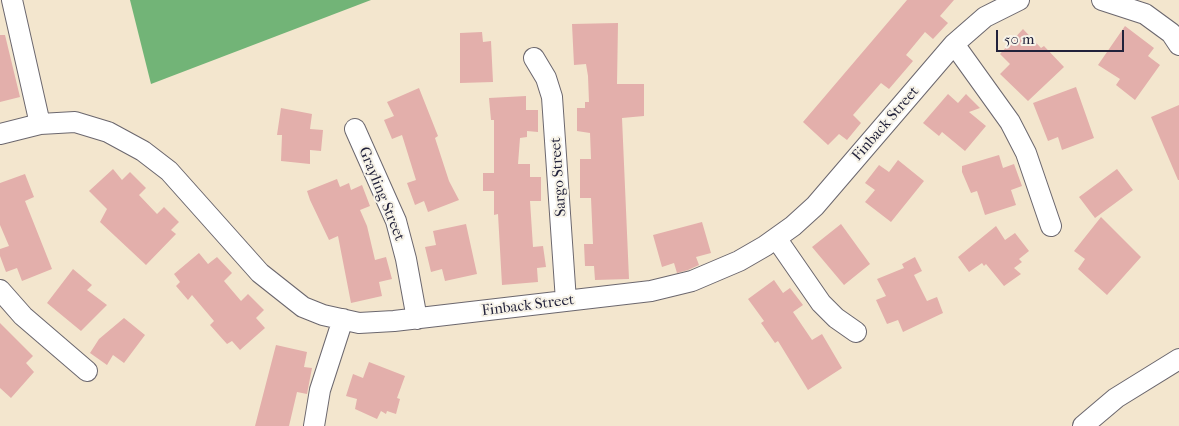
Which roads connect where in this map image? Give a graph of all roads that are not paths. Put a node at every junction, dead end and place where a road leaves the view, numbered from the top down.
1 (12, 0) edge
2 (1018, 0) edge
3 (1102, 0) edge
4 (954, 44) junction
5 (1179, 45) edge
6 (534, 58) dead end
7 (40, 124) junction
8 (355, 130) dead end
9 (0, 134) edge
10 (1051, 226) dead end
11 (776, 238) junction
12 (0, 290) edge
13 (566, 301) junction
14 (417, 318) junction
15 (343, 319) junction
16 (856, 332) dead end
17 (1179, 359) edge
18 (87, 371) dead end
19 (314, 426) edge
20 (1084, 426) edge

1 - 7 street
2 - 4 street, Finback Street
3 - 5 street
4 - 10 street
4 - 11 street, Finback Street
6 - 13 street, Sargo Street
7 - 9 street, Finback Street
7 - 15 street, Finback Street
8 - 14 street, Grayling Street
11 - 13 street, Finback Street
11 - 16 street
12 - 18 street
13 - 14 street, Finback Street
14 - 15 street, Finback Street
15 - 19 street
17 - 20 street

